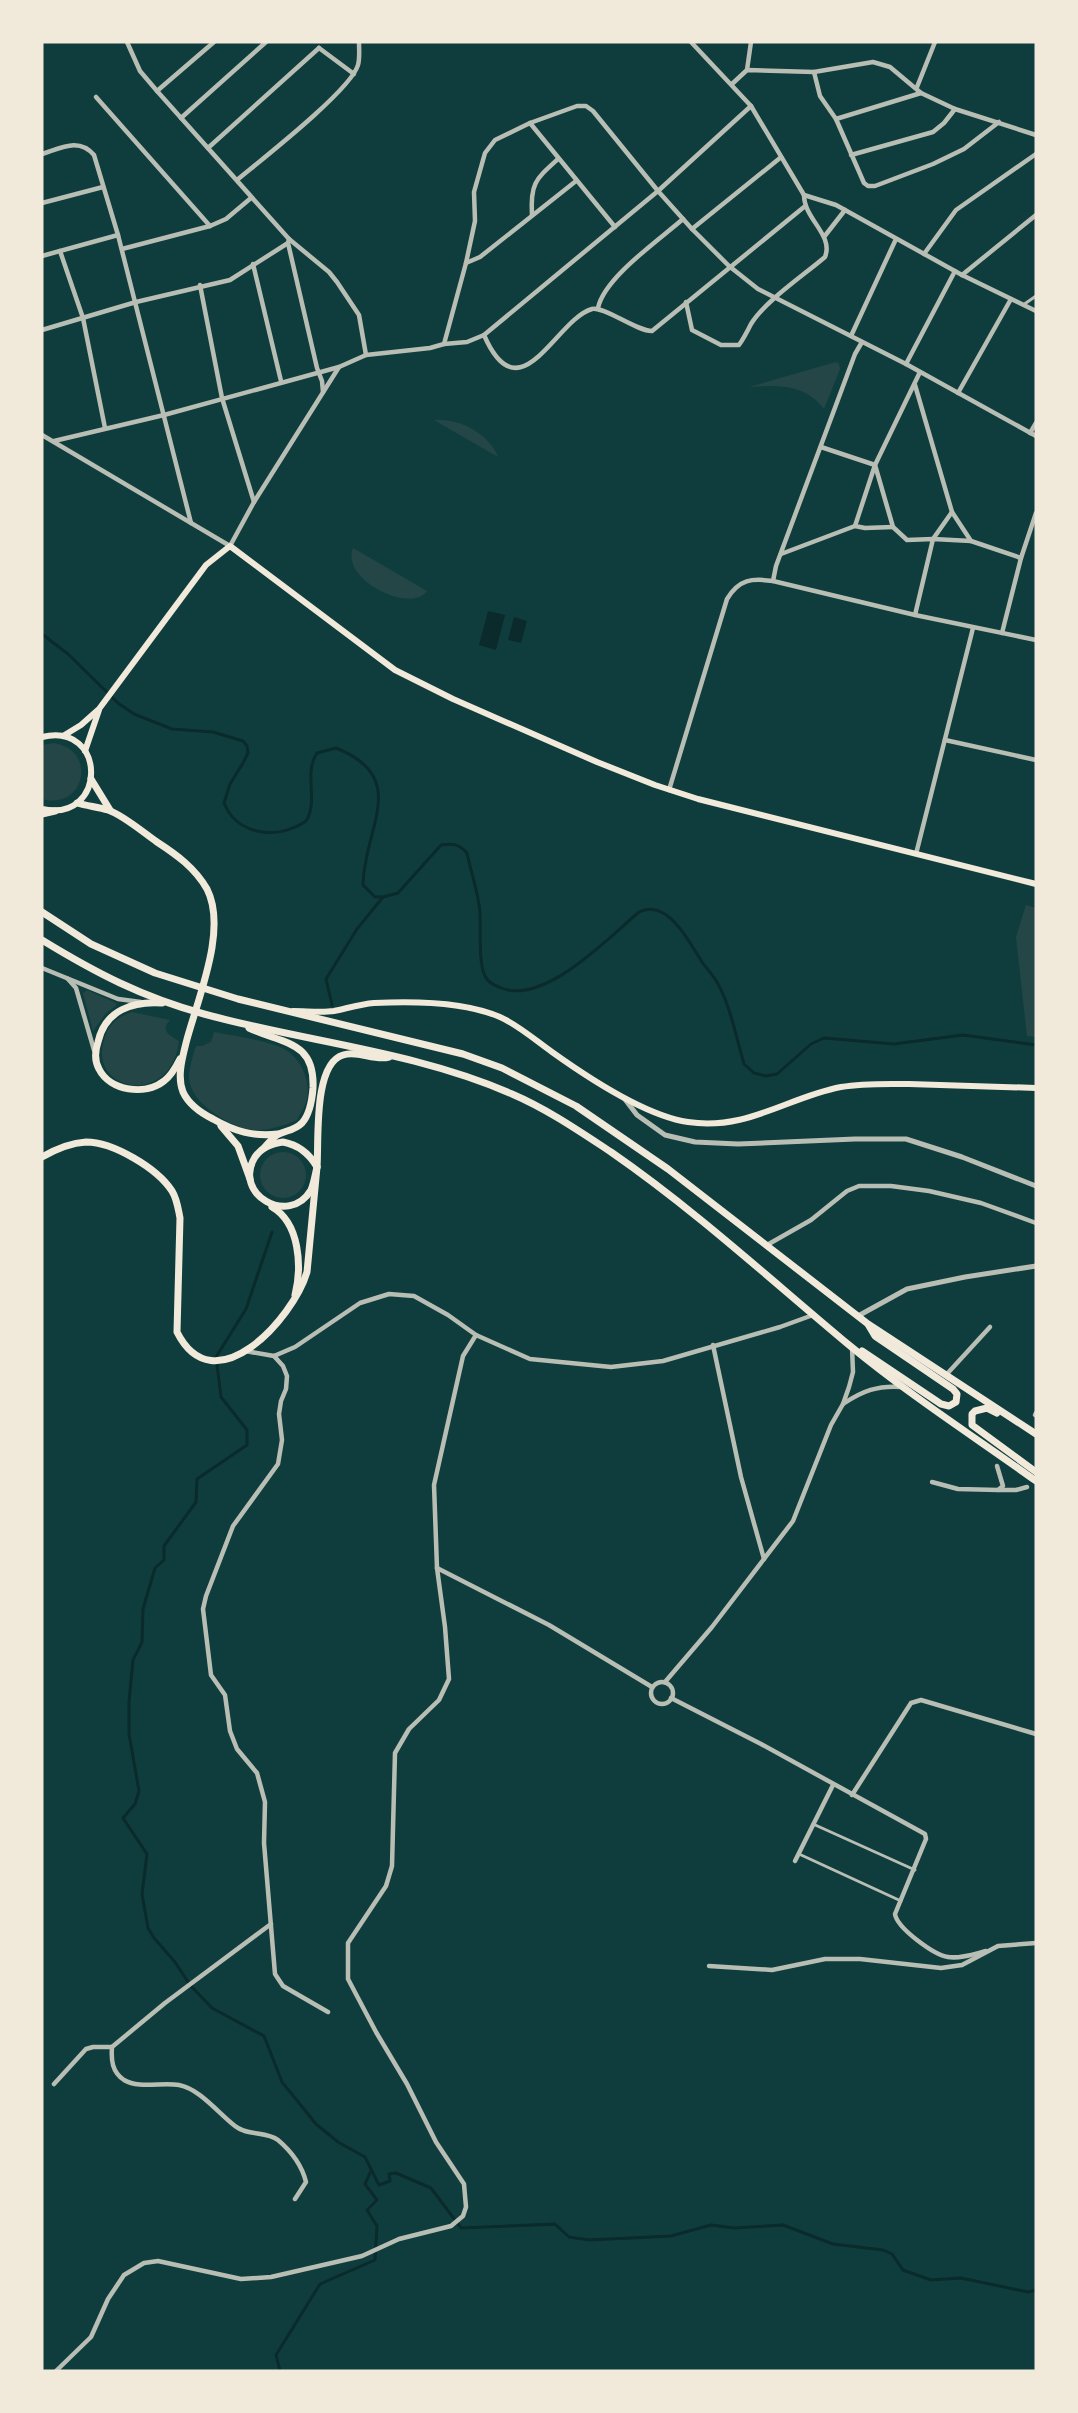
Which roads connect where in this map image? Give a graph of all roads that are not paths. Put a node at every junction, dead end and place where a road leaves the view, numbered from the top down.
1 (127, 42) edge
2 (214, 42) edge
3 (266, 42) edge
4 (359, 42) edge
5 (691, 42) edge
6 (751, 42) edge
7 (935, 42) edge
8 (319, 45) edge
9 (747, 70) junction
10 (814, 72) junction
11 (354, 74) junction
12 (732, 84) junction
13 (917, 87) junction
14 (157, 91) junction
15 (921, 93) junction
16 (96, 97) dead end
17 (751, 106) junction
18 (955, 109) junction
19 (181, 118) junction
20 (836, 119) junction
21 (999, 122) junction
22 (530, 123) junction
23 (1036, 135) edge
24 (208, 148) junction
25 (42, 154) edge
26 (1036, 154) edge
27 (851, 155) junction
28 (780, 158) junction
29 (558, 159) junction
30 (237, 180) junction
31 (576, 181) junction
32 (103, 187) junction
33 (658, 191) junction
34 (804, 195) junction
35 (252, 198) junction
36 (42, 203) edge
37 (804, 207) junction
38 (845, 210) junction
39 (532, 215) junction
40 (1036, 215) edge
41 (683, 219) junction
42 (210, 226) junction
43 (615, 227) junction
44 (692, 229) junction
45 (118, 235) junction
46 (824, 237) junction
47 (896, 239) junction
48 (288, 241) junction
49 (122, 249) junction
50 (60, 251) junction
51 (924, 254) junction
52 (42, 256) edge
53 (253, 264) junction
54 (466, 264) junction
55 (729, 267) junction
56 (955, 271) junction
57 (962, 275) junction
58 (200, 285) junction
59 (1036, 296) edge
60 (775, 297) junction
61 (1011, 300) junction
62 (136, 302) junction
63 (686, 302) junction
64 (1023, 305) junction
65 (598, 308) junction
66 (1036, 311) edge
67 (83, 318) junction
68 (42, 330) edge
69 (484, 335) junction
70 (851, 336) junction
71 (862, 342) junction
72 (444, 344) junction
73 (366, 355) junction
74 (906, 364) junction
75 (339, 367) junction
76 (319, 372) junction
77 (920, 372) junction
78 (281, 381) junction
79 (915, 385) junction
80 (958, 393) junction
81 (321, 397) junction
82 (222, 398) junction
83 (164, 415) junction
84 (1036, 423) edge
85 (105, 428) junction
86 (1030, 433) junction
87 (42, 435) edge
88 (1036, 436) edge
89 (54, 441) junction
90 (821, 447) junction
91 (875, 465) junction
92 (254, 502) junction
93 (952, 512) junction
94 (1036, 513) edge
95 (191, 523) junction
96 (855, 526) junction
97 (893, 527) junction
98 (933, 539) junction
99 (971, 541) junction
100 (230, 546) junction
101 (781, 554) junction
102 (1021, 558) junction
103 (773, 581) junction
104 (915, 615) junction
105 (973, 628) junction
106 (1002, 633) junction
107 (1036, 640) edge
108 (99, 709) junction
109 (42, 736) edge
110 (63, 736) junction
111 (945, 740) junction
112 (85, 751) junction
113 (1036, 760) edge
114 (92, 779) junction
115 (669, 790) junction
116 (77, 803) junction
117 (110, 810) junction
118 (42, 811) edge
119 (55, 811) joint
120 (916, 854) junction
121 (1036, 884) edge
122 (42, 910) edge
123 (42, 940) edge
124 (42, 968) edge
125 (66, 977) junction
126 (144, 1002) junction
127 (169, 1003) junction
128 (288, 1011) junction
129 (242, 1024) junction
130 (184, 1051) junction
131 (95, 1054) junction
132 (392, 1056) junction
133 (1036, 1088) edge
134 (622, 1095) junction
135 (215, 1121) junction
136 (275, 1137) junction
137 (283, 1142) junction
138 (264, 1148) junction
139 (42, 1156) edge
140 (317, 1167) junction
141 (250, 1179) junction
142 (1036, 1186) edge
143 (265, 1202) junction
144 (1036, 1223) edge
145 (767, 1245) junction
146 (1036, 1266) edge
147 (292, 1306) junction
148 (813, 1314) junction
149 (858, 1316) junction
150 (868, 1324) junction
151 (990, 1327) dead end
152 (476, 1335) junction
153 (844, 1341) junction
154 (713, 1346) junction
155 (852, 1347) junction
156 (244, 1351) junction
157 (274, 1356) junction
158 (946, 1375) junction
159 (902, 1387) junction
160 (843, 1404) junction
161 (1036, 1434) edge
162 (1036, 1440) edge
163 (997, 1466) dead end
164 (1036, 1472) edge
165 (1036, 1481) edge
166 (932, 1482) dead end
167 (1027, 1487) dead end
168 (998, 1490) junction
169 (764, 1559) junction
170 (437, 1568) junction
171 (665, 1682) junction
172 (652, 1687) junction
173 (671, 1698) junction
174 (1036, 1734) edge
175 (833, 1785) junction
176 (852, 1795) junction
177 (813, 1824) junction
178 (798, 1853) junction
179 (795, 1861) dead end
180 (915, 1870) junction
181 (901, 1901) junction
182 (271, 1924) junction
183 (1036, 1943) edge
184 (986, 1951) junction
185 (709, 1966) dead end
186 (328, 2012) dead end
187 (112, 2047) junction
188 (54, 2084) dead end
189 (295, 2199) dead end
190 (56, 2371) edge

1 - 14 street
2 - 14 street
3 - 19 street
4 - 11 street
5 - 12 street
6 - 9 street
7 - 13 street
8 - 11 street
8 - 24 street
9 - 10 street
9 - 12 street
10 - 13 street
10 - 20 street
11 - 30 street
12 - 17 street
13 - 15 street
14 - 19 street
15 - 18 street
15 - 20 street
16 - 42 street
17 - 28 street
17 - 33 street
18 - 21 street
18 - 27 street
19 - 24 street
20 - 27 street
21 - 23 street
21 - 27 street
22 - 29 street
22 - 33 street
22 - 54 street
24 - 30 street
25 - 32 street
26 - 51 street
28 - 34 street
28 - 44 street
29 - 31 street
29 - 39 street
30 - 35 street
31 - 39 street
31 - 43 street
32 - 36 street
32 - 45 street
33 - 41 street
33 - 43 street
34 - 37 street
34 - 38 street
35 - 42 street
35 - 48 street
37 - 46 street
37 - 55 street
38 - 46 street
38 - 47 street
39 - 54 street
40 - 57 street
41 - 44 street
41 - 65 street
42 - 49 street
43 - 69 street
44 - 55 street
45 - 49 street
45 - 50 street
46 - 60 street
47 - 51 street
47 - 70 street
48 - 53 street
48 - 73 street
48 - 76 street
49 - 62 street
50 - 52 street
50 - 67 street
51 - 56 street
53 - 58 street
53 - 78 street
54 - 72 street
55 - 60 street
55 - 63 street
56 - 57 street
56 - 74 street
57 - 61 street
58 - 62 street
58 - 82 street
59 - 64 street
60 - 63 street
60 - 70 street
61 - 64 street
61 - 80 street
62 - 67 street
62 - 83 street
63 - 65 street
64 - 66 street
65 - 69 street
67 - 68 street
67 - 85 street
69 - 72 street
70 - 71 street
71 - 74 street
71 - 90 street
72 - 73 street
73 - 75 street
74 - 77 street
75 - 76 street
75 - 81 street
76 - 78 street
76 - 81 street
77 - 79 street
77 - 80 street
78 - 82 street
79 - 91 street
79 - 93 street
80 - 86 street
81 - 92 street
82 - 83 street
82 - 92 street
83 - 85 street
83 - 95 street
84 - 86 street
85 - 89 street
86 - 88 street
87 - 89 street
89 - 95 street
90 - 91 street
90 - 101 street
91 - 96 street
91 - 97 street
92 - 100 street
93 - 98 street
93 - 99 street
94 - 102 street
95 - 100 street
96 - 97 street
96 - 101 street
97 - 98 street
98 - 99 street
98 - 104 street
99 - 102 street
100 - 108 main road
100 - 115 main road
101 - 103 street
102 - 106 street
103 - 104 street
103 - 115 street
104 - 105 street
105 - 106 street
105 - 111 street
106 - 107 street
108 - 110 main road
108 - 112 main road
109 - 110 main road
110 - 112 main road
111 - 113 street
111 - 120 street
112 - 114 main road
114 - 116 main road
114 - 117 main road
115 - 120 main road
116 - 117 main road
116 - 119 main road
117 - 130 main road
118 - 119 main road
120 - 121 main road
122 - 128 main road
123 - 127 main road
124 - 125 street
125 - 126 street
125 - 131 street
126 - 127 main road
126 - 131 main road
127 - 129 main road
128 - 134 main road
128 - 145 main road
129 - 132 main road
129 - 136 main road
130 - 131 main road
130 - 135 main road
132 - 140 main road
132 - 148 main road
133 - 134 main road
134 - 142 street
135 - 136 main road
135 - 141 main road
136 - 137 main road
136 - 138 main road
137 - 138 main road
137 - 140 main road
138 - 141 main road
139 - 156 main road
140 - 143 main road
140 - 147 main road
141 - 143 main road
143 - 147 main road
144 - 145 street
145 - 149 main road
146 - 149 street
147 - 156 main road
148 - 153 main road
148 - 154 street
149 - 150 main road
150 - 153 main road
150 - 158 main road
151 - 158 street
152 - 154 street
152 - 157 street
152 - 170 street
153 - 155 main road
154 - 169 street
155 - 159 main road
155 - 160 street
156 - 157 street
157 - 182 street
158 - 161 main road
159 - 160 street
159 - 165 main road
160 - 169 street
162 - 164 main road
163 - 168 street
166 - 168 street
167 - 168 street
169 - 171 street
170 - 172 street
170 - 190 street
171 - 172 street
171 - 173 street
172 - 173 street
173 - 175 street
174 - 176 street
175 - 176 street
175 - 177 street
176 - 180 street
177 - 178 street
177 - 180 street
178 - 179 street
178 - 181 street
180 - 181 street
181 - 184 street
182 - 186 street
182 - 187 street
183 - 184 street
184 - 185 street
187 - 188 street
187 - 189 street

